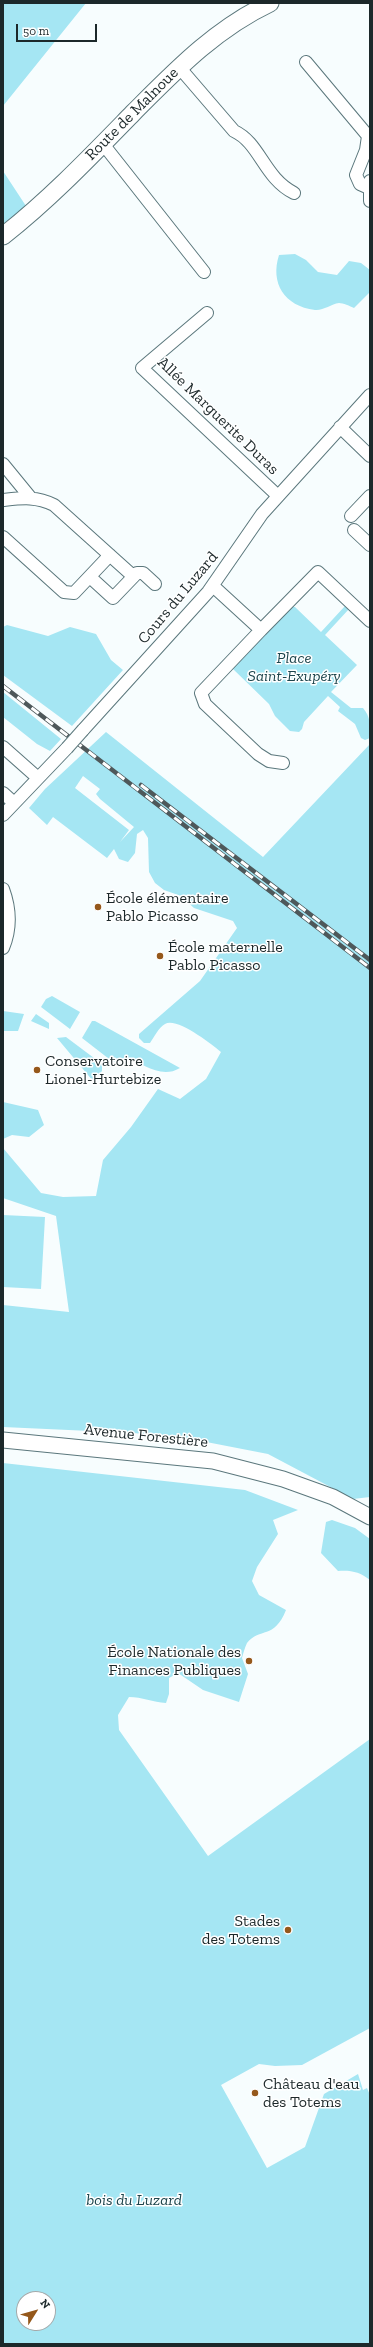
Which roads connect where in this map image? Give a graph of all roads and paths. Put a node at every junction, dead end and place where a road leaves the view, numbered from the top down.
1 (270, 3) edge
2 (306, 62) dead end
3 (179, 67) junction
4 (103, 144) junction
5 (370, 184) edge
6 (294, 193) dead end
7 (370, 201) edge
8 (3, 236) edge
9 (204, 272) dead end
10 (207, 313) dead end
11 (370, 395) edge
12 (340, 427) junction
13 (370, 456) edge
14 (3, 464) edge
15 (278, 496) junction
16 (370, 496) edge
17 (30, 497) junction
18 (3, 500) edge
19 (351, 516) dead end
20 (354, 530) dead end
21 (3, 537) edge
22 (370, 546) edge
23 (110, 555) junction
24 (133, 576) junction
25 (90, 577) junction
26 (155, 584) dead end
27 (213, 586) junction
28 (370, 621) edge
29 (261, 630) junction
30 (3, 747) edge
31 (283, 763) dead end
32 (38, 778) junction
33 (3, 793) edge
34 (14, 803) junction
35 (3, 815) edge
36 (3, 889) edge
37 (3, 948) edge
38 (3, 1440) edge
39 (369, 1522) edge

1 - 3 main road, Route de Malnoue
2 - 5 street
3 - 4 main road, Route de Malnoue
3 - 6 street
4 - 8 main road, Route de Malnoue
4 - 9 street
5 - 7 street
10 - 15 street, Allée Marguerite Duras
11 - 12 street, Cours du Luzard
12 - 13 street
12 - 15 street, Cours du Luzard
14 - 17 street
15 - 27 street, Cours du Luzard
16 - 19 street
17 - 18 street
17 - 23 street
20 - 22 street
21 - 25 street
23 - 24 street
23 - 25 street
24 - 25 street
24 - 26 street
27 - 29 street
27 - 32 street, Cours du Luzard, bridge
28 - 29 street
29 - 31 street
30 - 32 street
32 - 34 street, Cours du Luzard
33 - 34 street
34 - 35 street, Cours du Luzard
36 - 37 street
38 - 39 street, Avenue Forestière

